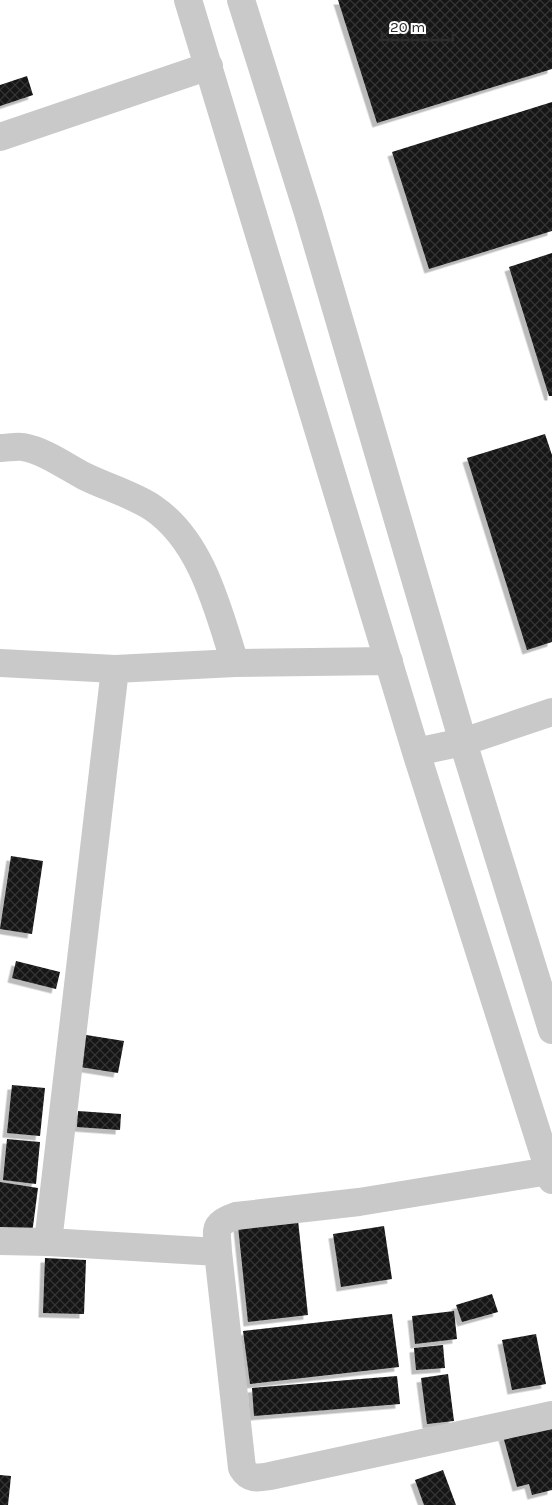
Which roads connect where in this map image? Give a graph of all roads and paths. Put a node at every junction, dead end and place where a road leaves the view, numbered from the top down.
1 (188, 0) edge
2 (241, 0) edge
3 (209, 66) junction
4 (0, 137) edge
5 (0, 448) edge
6 (389, 661) junction
7 (0, 663) edge
8 (235, 663) junction
9 (114, 669) junction
10 (552, 712) edge
11 (463, 742) junction
12 (416, 752) junction
13 (552, 1030) edge
14 (546, 1139) edge
15 (550, 1176) edge
16 (0, 1241) edge
17 (48, 1242) junction
18 (218, 1252) junction
19 (552, 1415) edge

1 - 3 street
2 - 11 street
3 - 4 street
3 - 6 street
5 - 8 street
6 - 8 street
6 - 12 street
7 - 9 street
8 - 9 street
9 - 17 street
10 - 11 street
11 - 12 street
11 - 13 street
12 - 14 street
14 - 15 street
15 - 18 street
16 - 17 street
17 - 18 street
18 - 19 street

